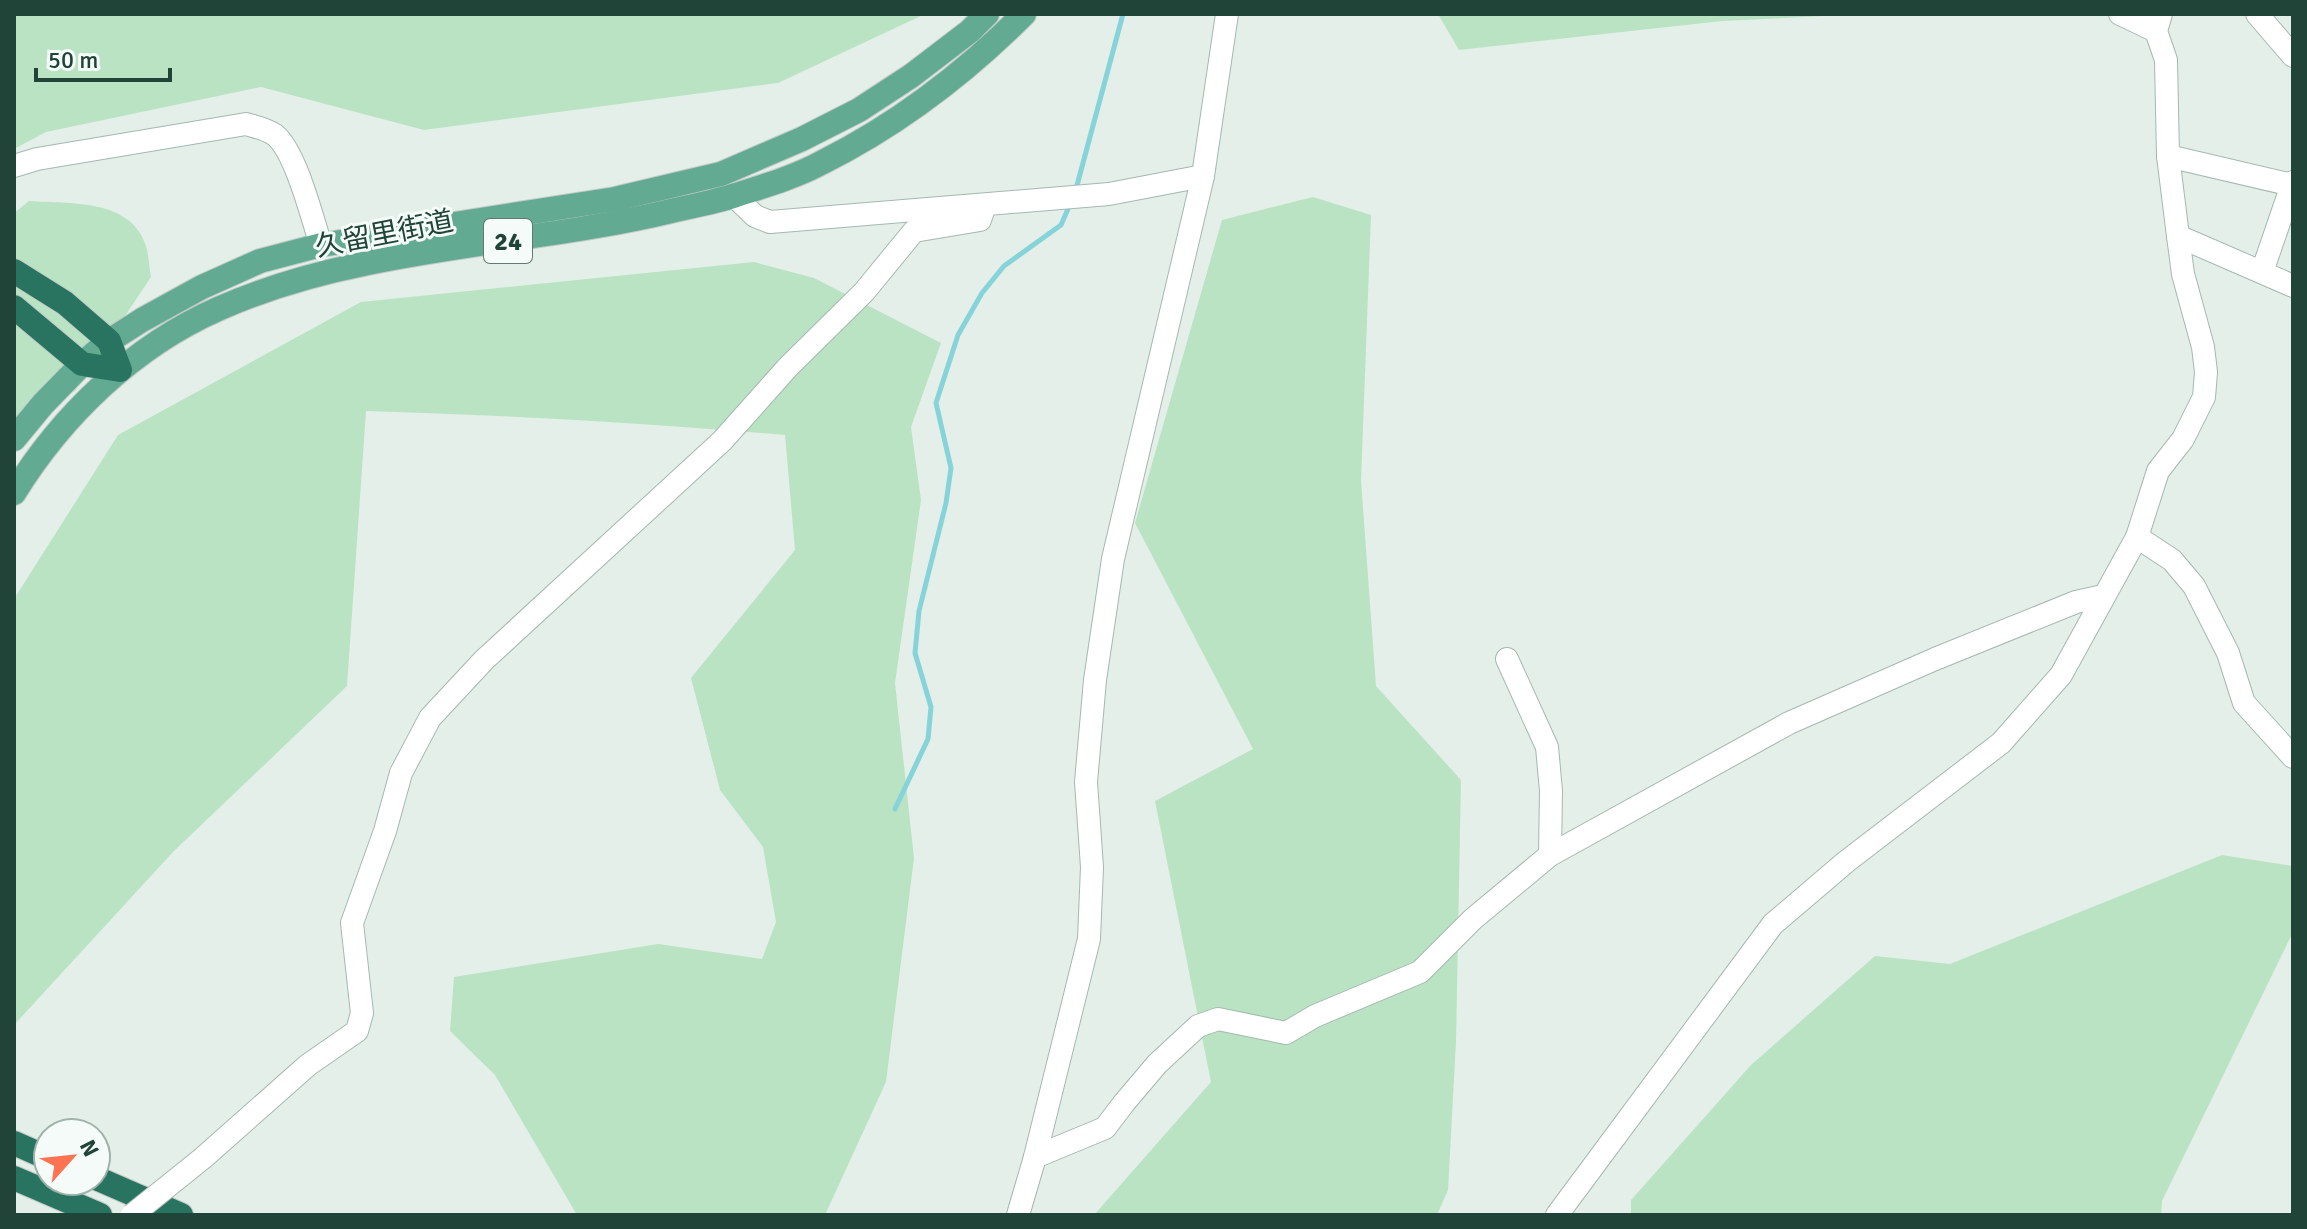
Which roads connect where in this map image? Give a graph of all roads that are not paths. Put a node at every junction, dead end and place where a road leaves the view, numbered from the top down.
1 (987, 14) edge
2 (1024, 14) edge
3 (1227, 14) edge
4 (2120, 14) edge
5 (2261, 15) edge
6 (2158, 23) edge
7 (2293, 56) edge
8 (2168, 156) junction
9 (14, 166) edge
10 (1203, 176) junction
11 (2292, 183) edge
12 (734, 196) junction
13 (985, 205) junction
14 (2178, 236) junction
15 (321, 245) junction
16 (14, 271) edge
17 (2262, 272) junction
18 (2293, 286) edge
19 (14, 307) edge
20 (109, 341) junction
21 (82, 364) junction
22 (120, 370) junction
23 (14, 439) edge
24 (14, 493) edge
25 (2137, 537) junction
26 (2103, 596) junction
27 (1507, 659) dead end
28 (2293, 757) edge
29 (1550, 855) junction
30 (1035, 1157) junction
31 (14, 1178) edge
32 (112, 1185) edge
33 (14, 1188) edge
34 (91, 1215) edge
35 (100, 1215) edge
36 (132, 1215) edge
37 (181, 1215) edge
38 (1018, 1215) edge
39 (1557, 1215) edge

1 - 15 main road, 久留里街道 / 24
2 - 12 main road, 久留里街道 / 24
3 - 10 street
4 - 6 street
5 - 7 street
6 - 8 street
8 - 11 street
8 - 14 street
9 - 15 street
10 - 13 street
10 - 30 street
11 - 17 street
12 - 13 street
12 - 22 main road, 久留里街道 / 24
13 - 36 street, bridge
14 - 17 street
14 - 25 street
15 - 20 main road, 久留里街道 / 24
16 - 20 highway
17 - 18 street
19 - 21 highway
20 - 21 main road, 久留里街道 / 24
20 - 22 highway
21 - 22 highway
21 - 23 main road, 久留里街道 / 24
22 - 24 main road, 久留里街道 / 24
25 - 26 street
25 - 28 street
26 - 29 street
26 - 39 street
27 - 29 street
29 - 30 street
30 - 38 street
31 - 35 highway
32 - 37 highway
33 - 34 highway

